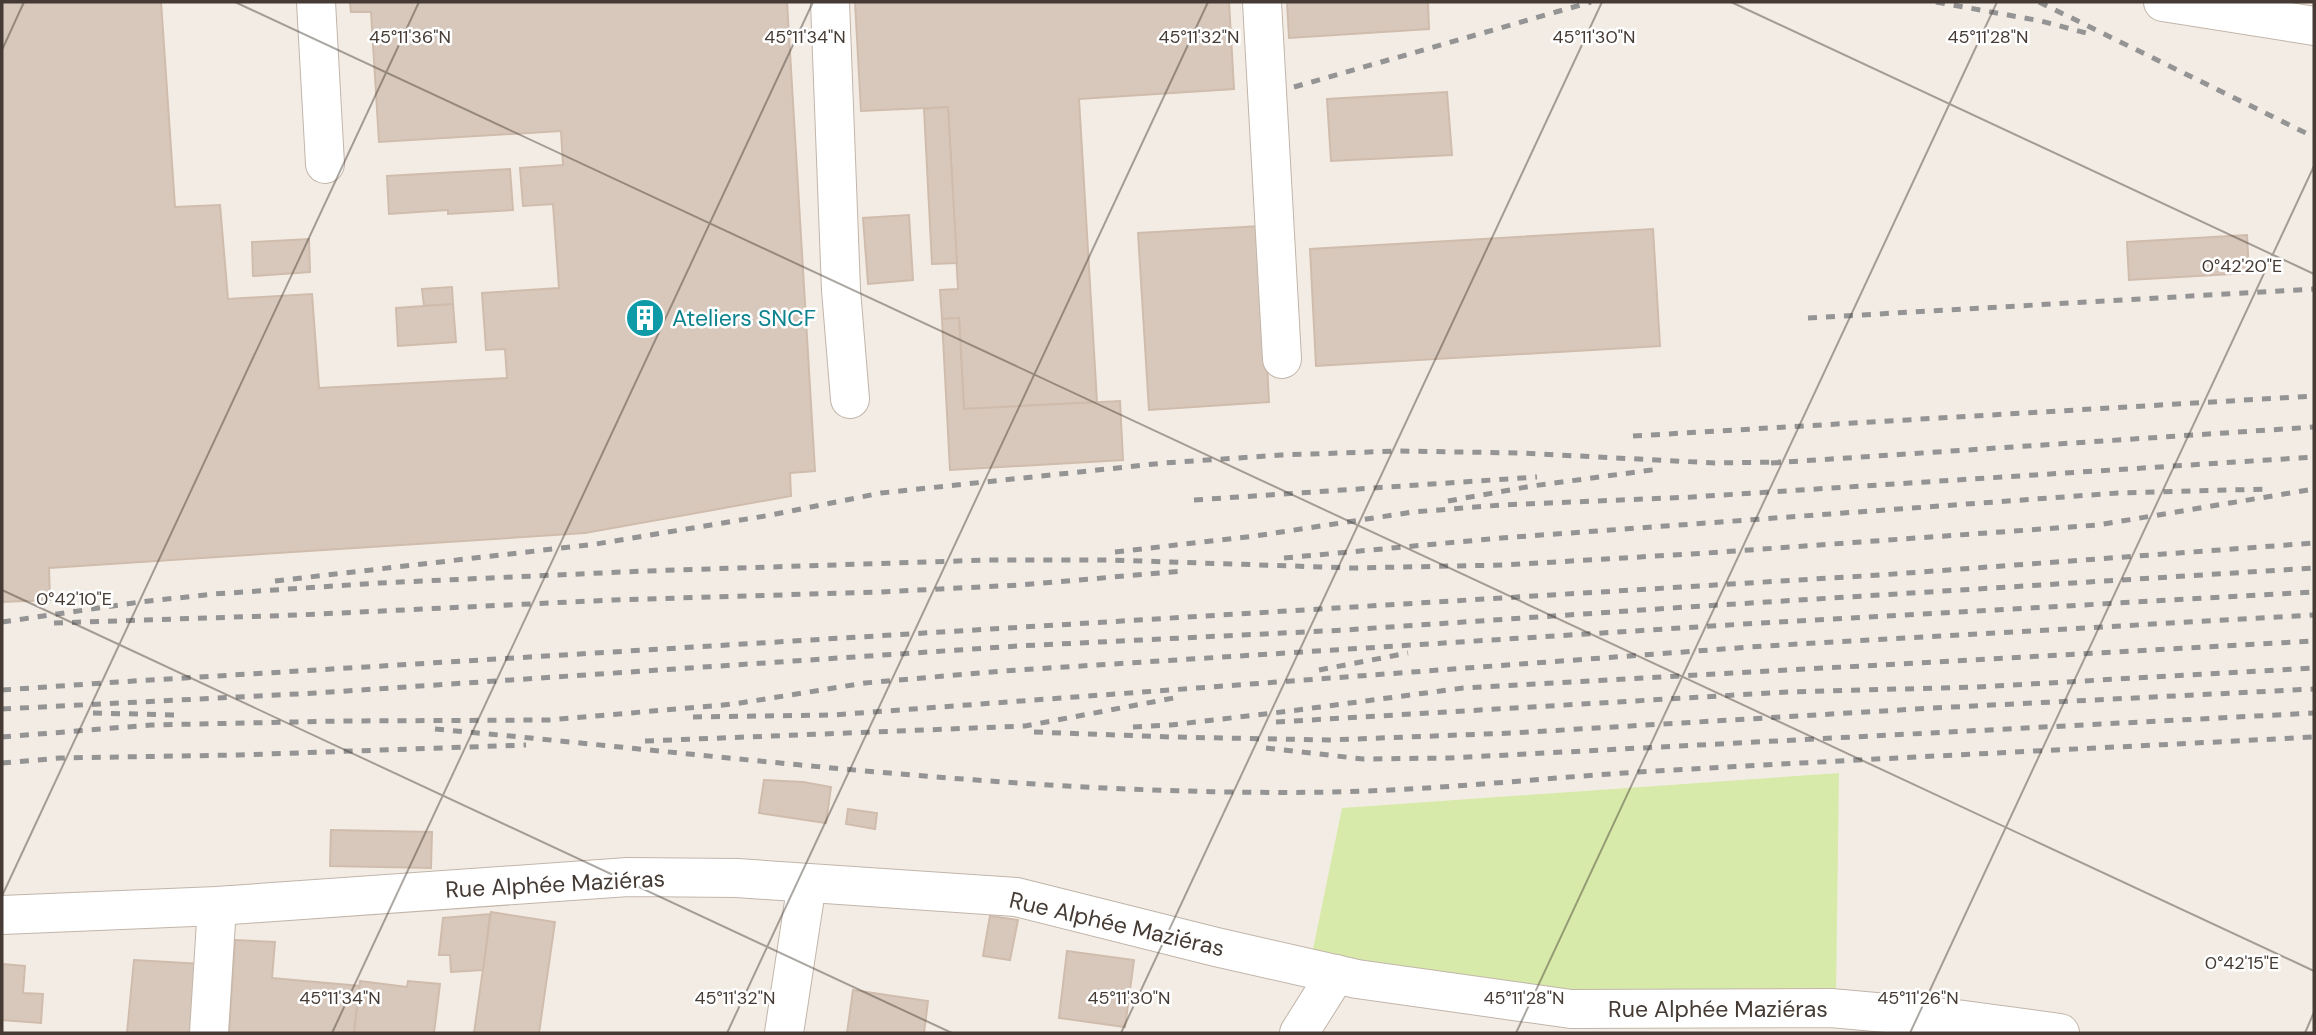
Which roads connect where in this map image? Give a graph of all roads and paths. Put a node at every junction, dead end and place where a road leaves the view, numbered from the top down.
1 (316, 2) edge
2 (830, 2) edge
3 (1262, 2) edge
4 (2163, 2) edge
5 (2314, 26) edge
6 (325, 164) dead end
7 (1282, 359) dead end
8 (850, 399) dead end
9 (807, 883) junction
10 (218, 906) junction
11 (2, 915) edge
12 (1336, 974) junction
13 (209, 1033) edge
14 (784, 1033) edge
15 (1299, 1033) edge
16 (2060, 1033) edge

1 - 6 street
2 - 8 street
3 - 7 street
4 - 5 street
9 - 10 street, Rue Alphée Maziéras
9 - 12 street, Rue Alphée Maziéras
9 - 14 street
10 - 11 street, Rue Alphée Maziéras
10 - 13 street
12 - 15 street
12 - 16 street, Rue Alphée Maziéras

